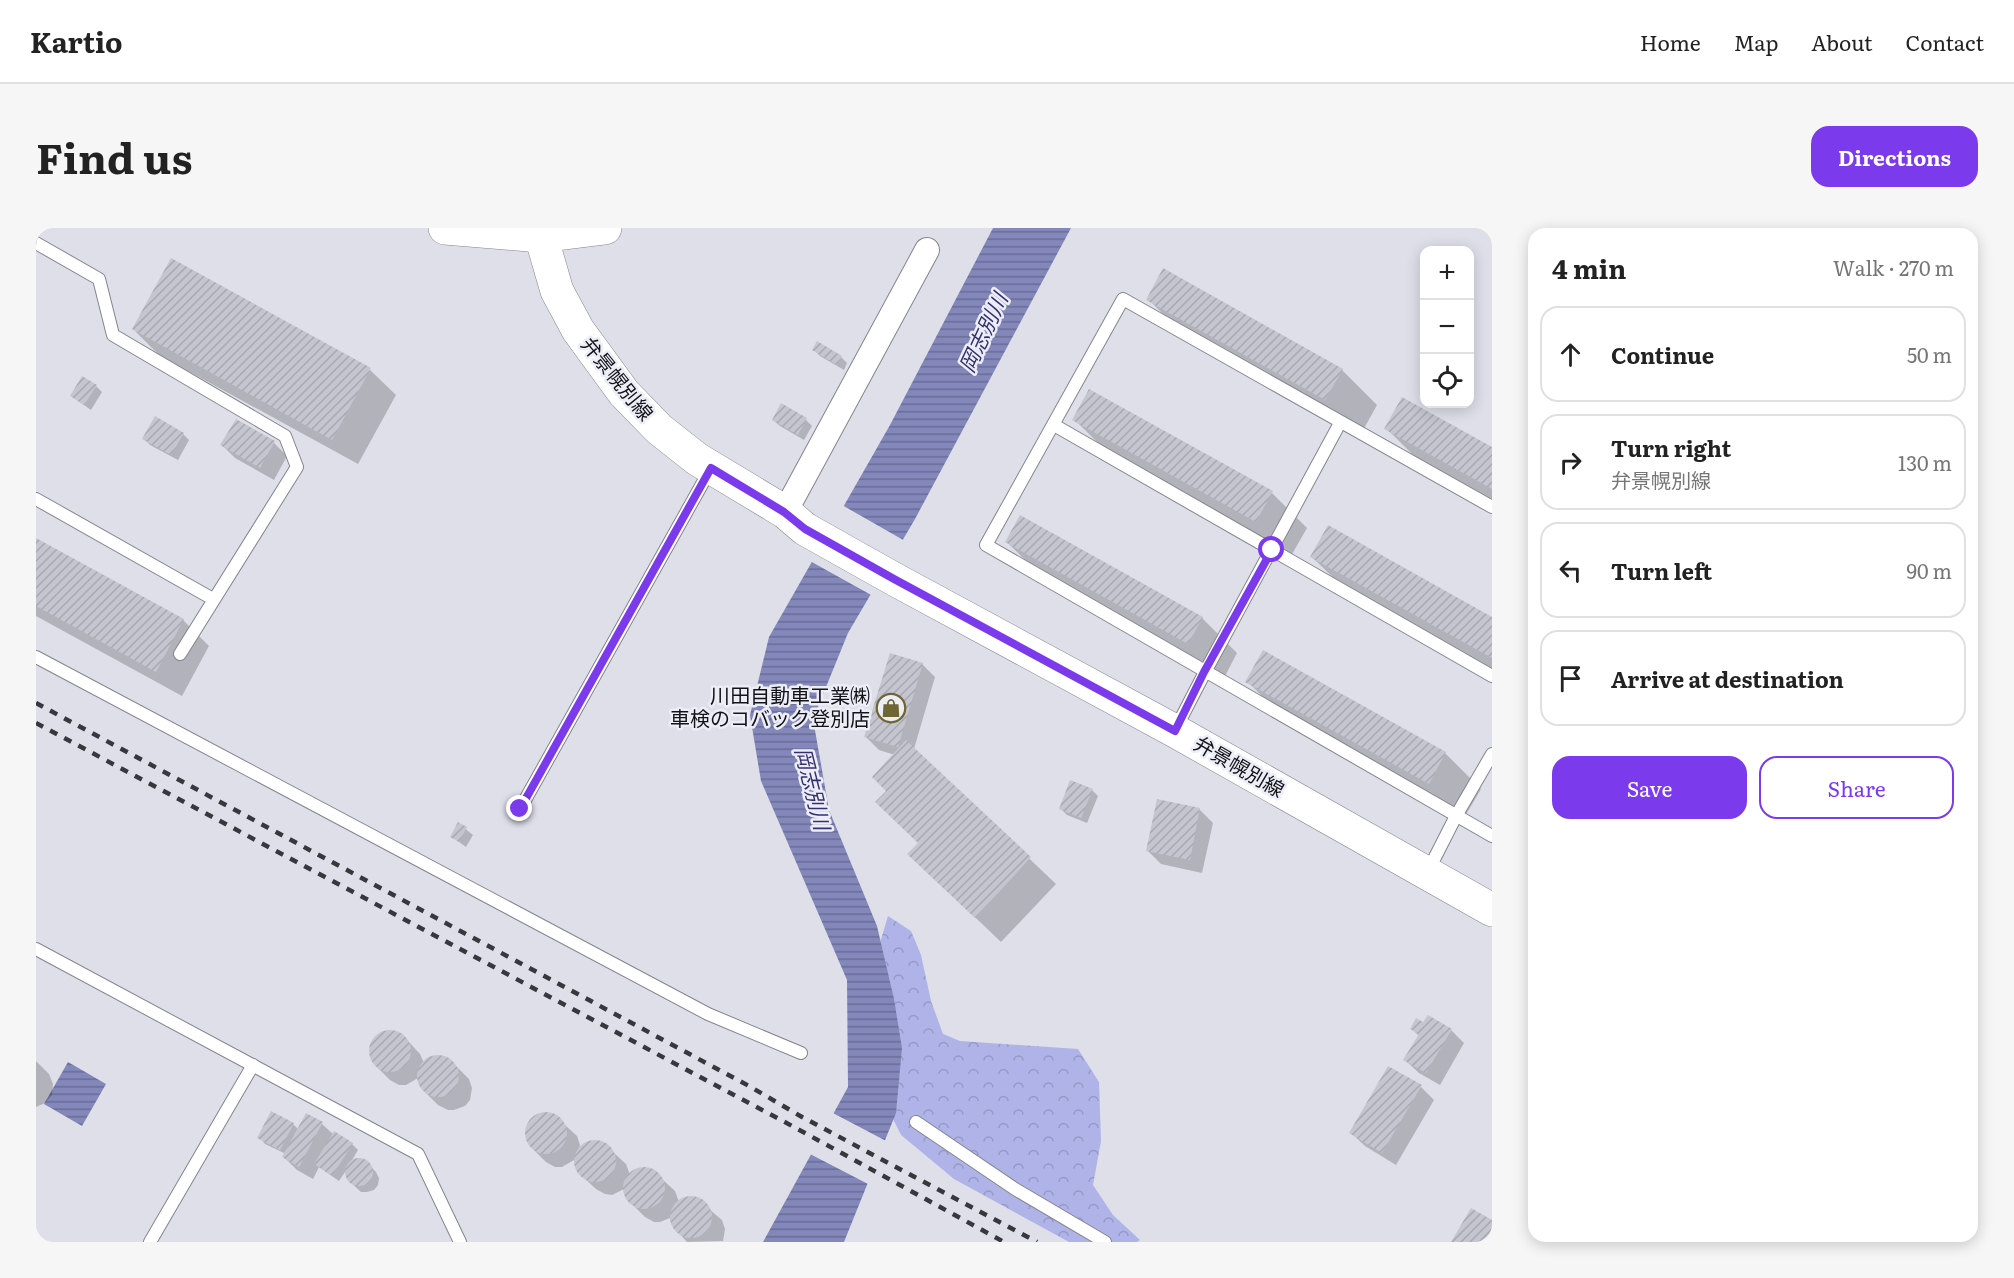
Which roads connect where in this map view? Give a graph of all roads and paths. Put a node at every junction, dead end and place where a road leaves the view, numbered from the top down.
1 (445, 228) edge
2 (604, 228) edge
3 (541, 236) junction
4 (36, 243) edge
5 (927, 249) dead end
6 (1340, 423) junction
7 (1054, 425) junction
8 (711, 468) junction
9 (36, 499) edge
10 (1492, 507) edge
11 (795, 521) junction
12 (1272, 550) junction
13 (213, 599) junction
14 (180, 654) dead end
15 (36, 657) edge
16 (1204, 672) junction
17 (1492, 676) edge
18 (1175, 731) junction
19 (1492, 753) edge
20 (520, 809) dead end
21 (1456, 816) junction
22 (1492, 836) edge
23 (1426, 874) junction
24 (1492, 910) edge
25 (36, 949) edge
26 (801, 1053) dead end
27 (253, 1065) junction
28 (916, 1122) dead end
29 (150, 1242) edge
30 (460, 1242) edge
31 (1105, 1242) edge

1 - 3 main road
2 - 3 main road
3 - 8 main road, 弁景幌別線
4 - 13 lane
5 - 11 street
6 - 7 lane
6 - 10 lane
6 - 12 lane
7 - 12 lane
7 - 16 lane
8 - 11 main road, 弁景幌別線
8 - 20 lane
9 - 13 lane
11 - 18 main road, 弁景幌別線
12 - 16 lane
12 - 17 lane
13 - 14 lane
15 - 26 lane
16 - 18 lane
16 - 21 lane
18 - 23 main road, 弁景幌別線
19 - 21 lane
21 - 22 lane
21 - 23 lane
23 - 24 main road, 弁景幌別線
25 - 27 lane
27 - 29 lane
27 - 30 lane
28 - 31 lane

